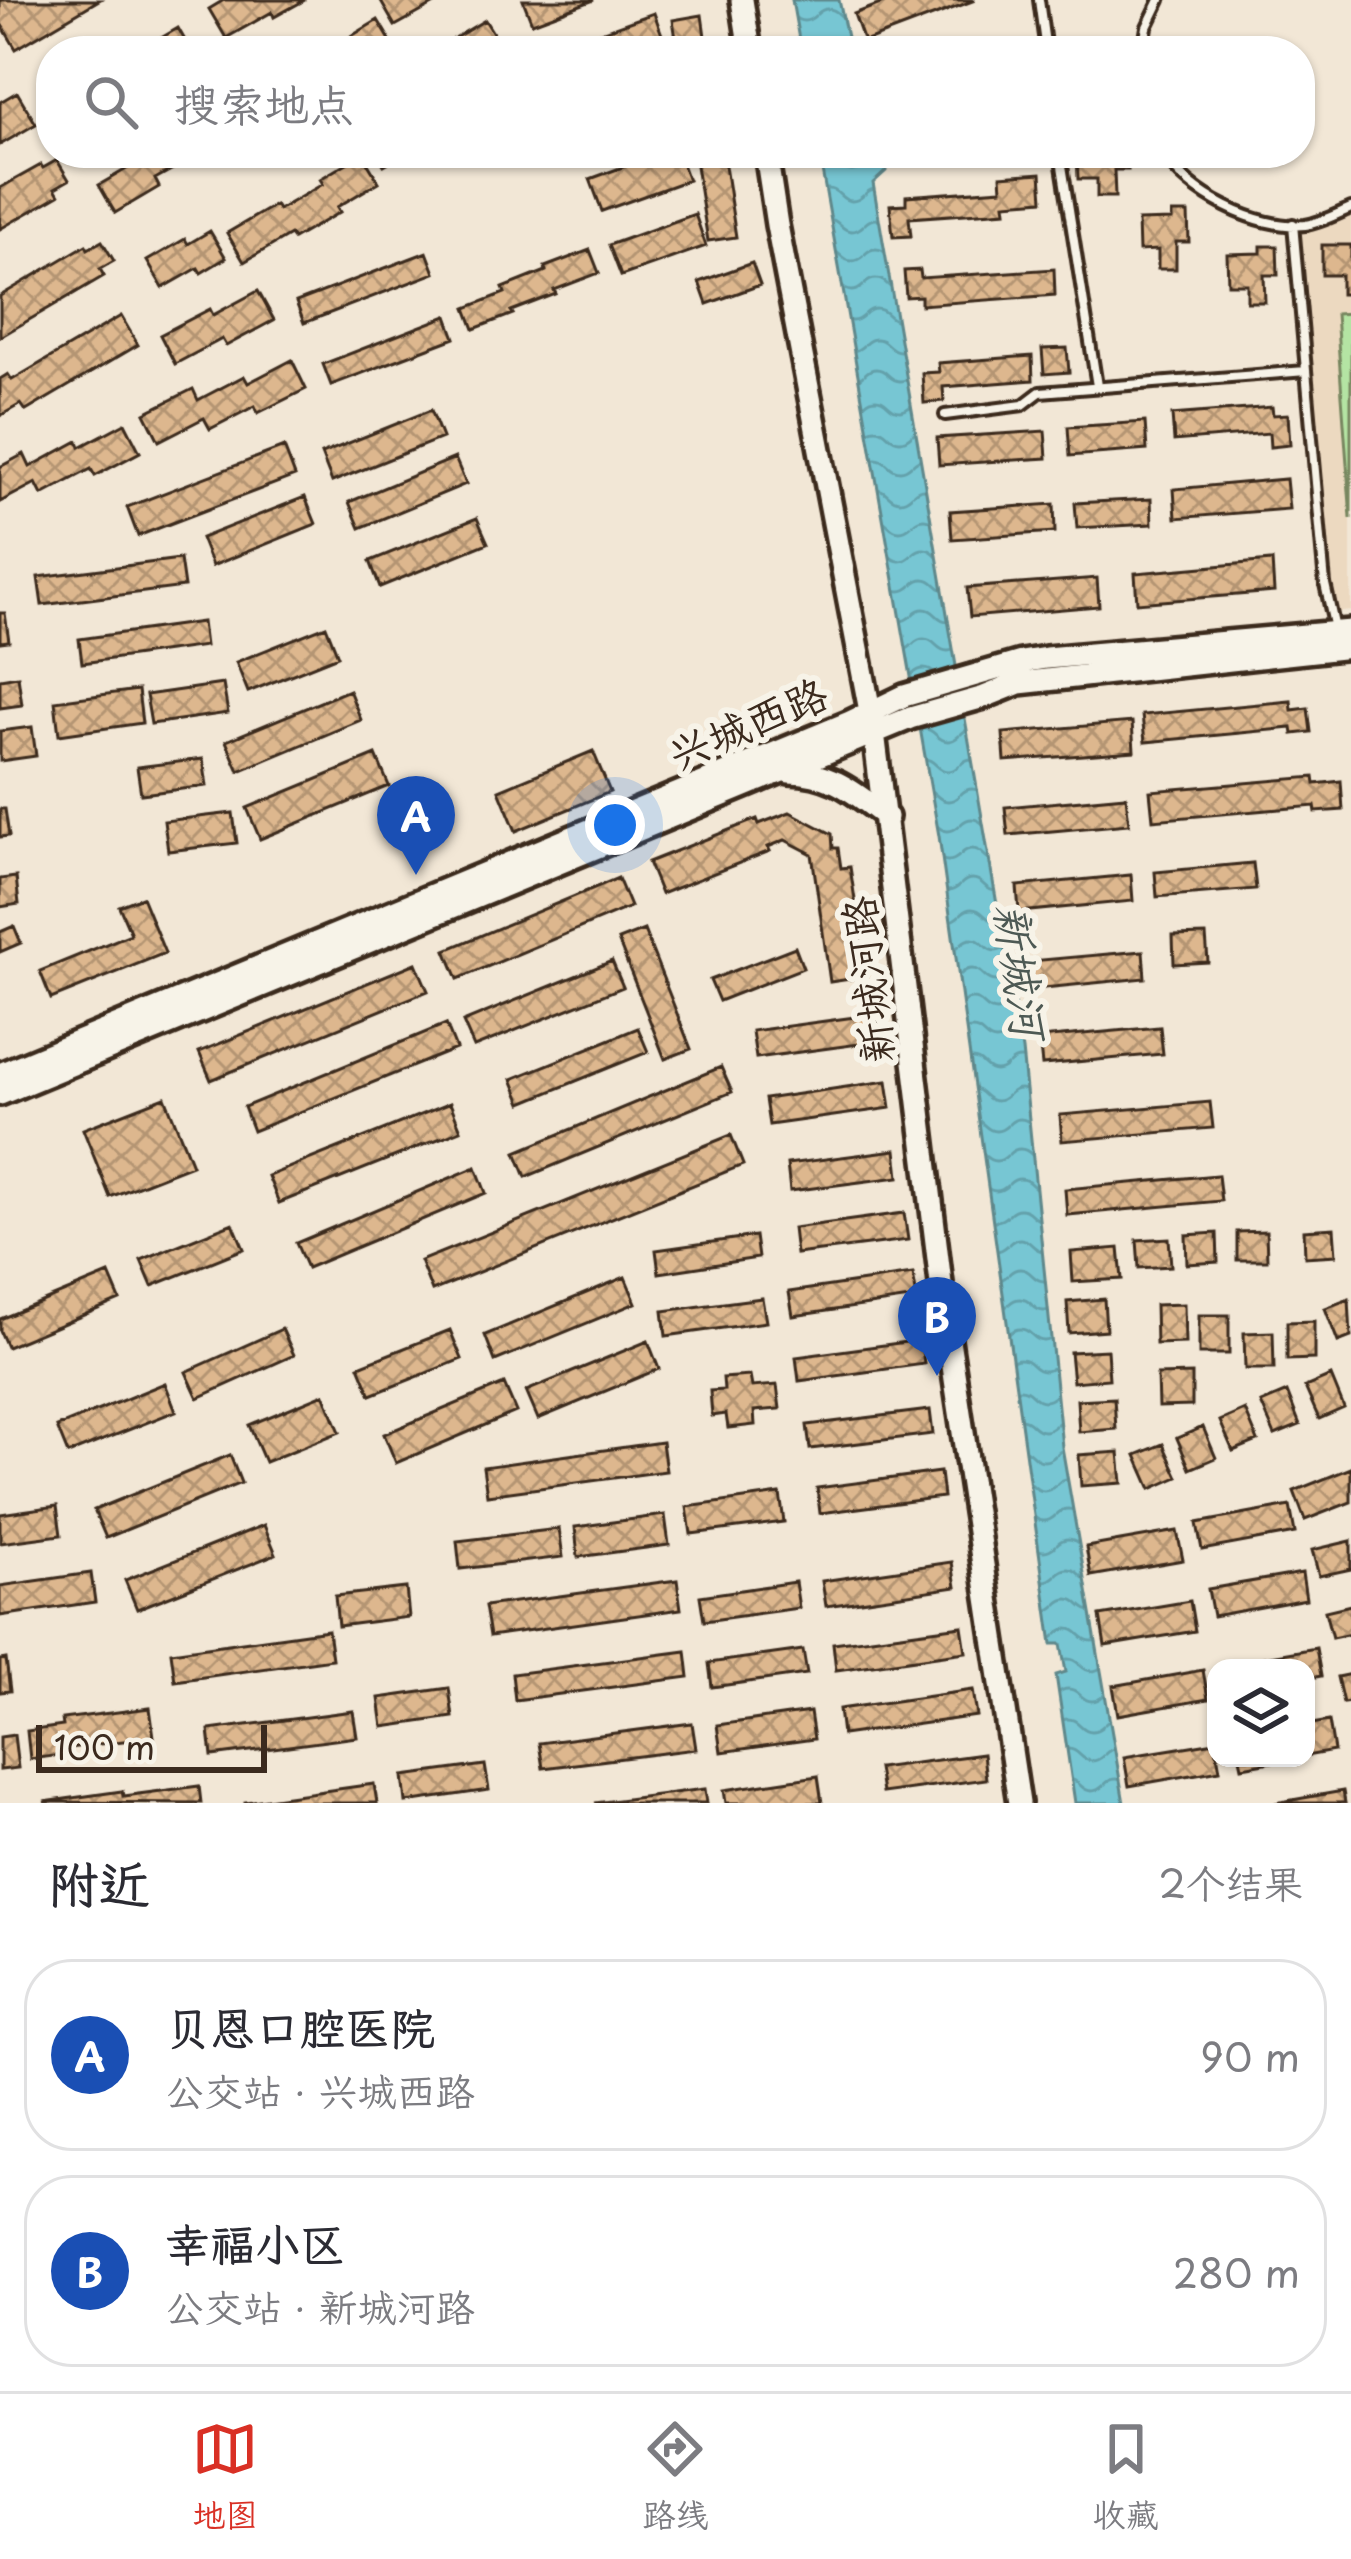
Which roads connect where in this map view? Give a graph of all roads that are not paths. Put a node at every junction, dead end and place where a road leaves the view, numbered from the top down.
1 (742, 0) edge
2 (1039, 0) edge
3 (1160, 0) edge
4 (748, 36) edge
5 (1044, 36) edge
6 (1146, 36) edge
7 (768, 168) edge
8 (1062, 168) edge
9 (1175, 168) edge
10 (1351, 208) edge
11 (1293, 224) junction
12 (1306, 371) junction
13 (1097, 386) junction
14 (945, 415) dead end
15 (1344, 640) edge
16 (873, 722) junction
17 (776, 772) junction
18 (887, 817) junction
19 (0, 1074) edge
20 (0, 1094) edge
21 (1019, 1803) edge

1 - 4 street
2 - 5 lane
3 - 6 lane
7 - 16 street, 新城河路
8 - 13 lane
9 - 11 lane
10 - 11 lane
11 - 12 lane
12 - 13 lane
12 - 15 lane
13 - 14 lane
15 - 16 street, 兴城西路
16 - 17 street, 兴城西路
16 - 18 street, 新城河路
16 - 19 street, 兴城西路
17 - 18 street
17 - 20 street, 兴城西路
18 - 21 street, 新城河路

